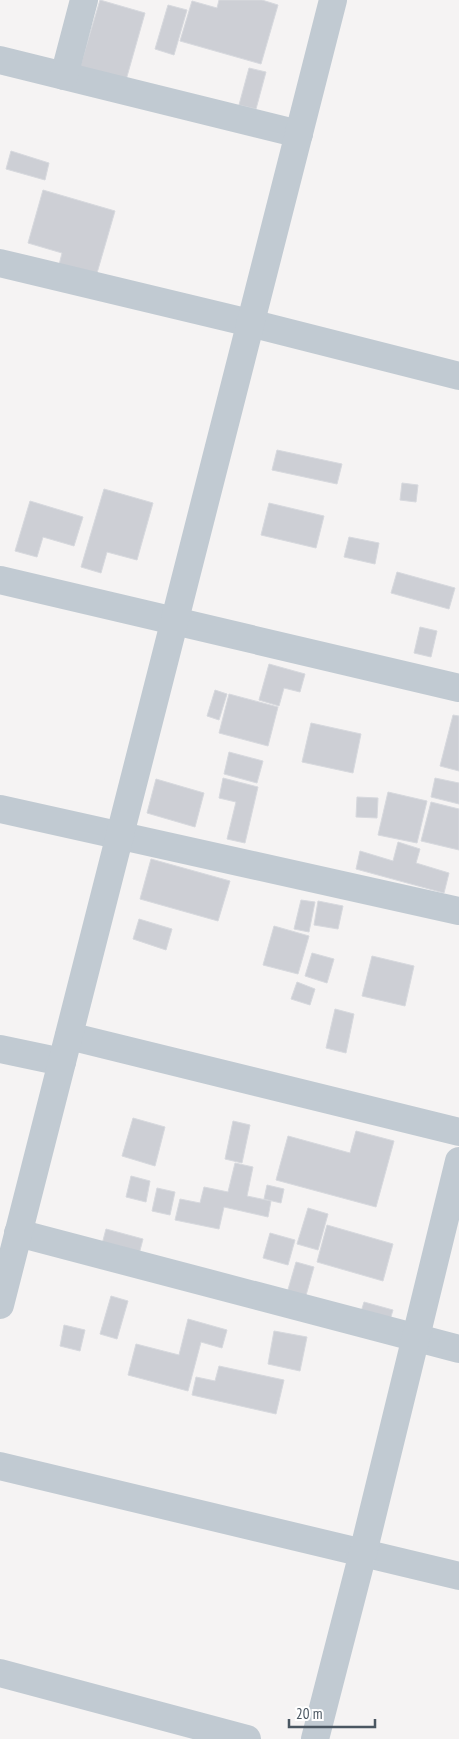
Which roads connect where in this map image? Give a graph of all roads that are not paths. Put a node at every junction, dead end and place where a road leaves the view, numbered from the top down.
1 (84, 0) edge
2 (333, 0) edge
3 (0, 60) edge
4 (64, 76) junction
5 (298, 134) junction
6 (0, 263) edge
7 (250, 323) junction
8 (459, 376) edge
9 (0, 580) edge
10 (174, 621) junction
11 (459, 688) edge
12 (0, 808) edge
13 (120, 835) junction
14 (459, 911) edge
15 (68, 1036) junction
16 (0, 1049) edge
17 (62, 1062) junction
18 (459, 1132) edge
19 (459, 1161) edge
20 (18, 1233) junction
21 (0, 1305) edge
22 (416, 1337) junction
23 (459, 1349) edge
24 (0, 1466) edge
25 (363, 1553) junction
26 (459, 1576) edge
27 (0, 1673) edge
28 (247, 1739) edge
29 (314, 1739) edge

1 - 4 street
2 - 5 street
3 - 4 street
4 - 5 street
5 - 7 street
6 - 7 street
7 - 8 street
7 - 10 street
9 - 10 street
10 - 11 street
10 - 13 street
12 - 13 street
13 - 14 street
13 - 15 street
15 - 17 street
15 - 18 street
16 - 17 street
17 - 20 street
19 - 22 street
20 - 21 street
20 - 22 street
22 - 23 street
22 - 25 street
24 - 25 street
25 - 26 street
25 - 29 street
27 - 28 street

